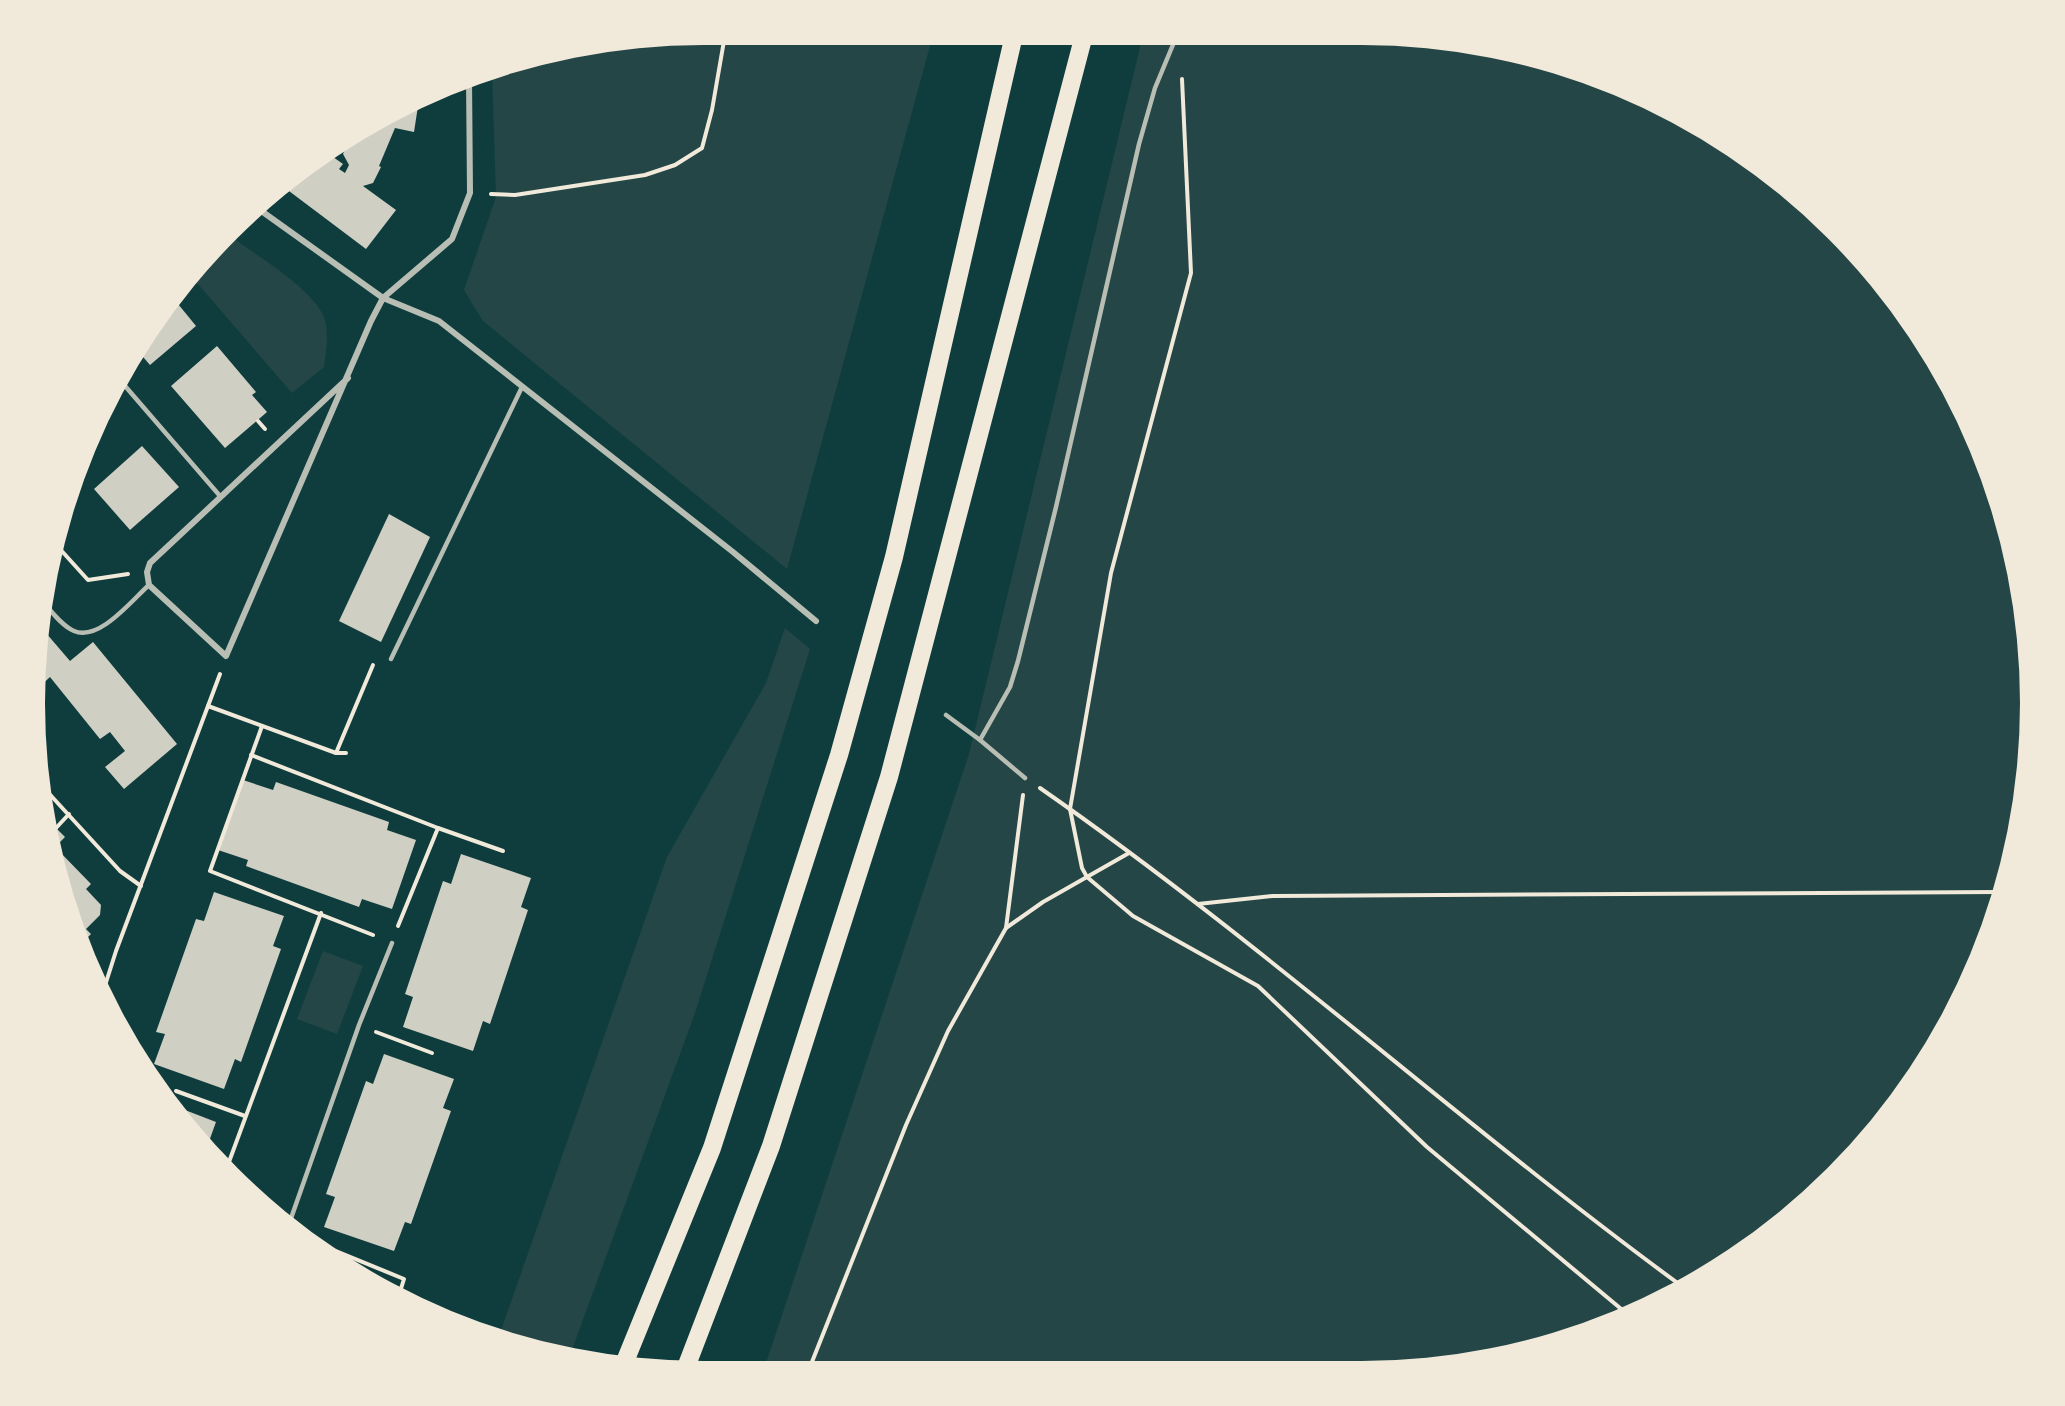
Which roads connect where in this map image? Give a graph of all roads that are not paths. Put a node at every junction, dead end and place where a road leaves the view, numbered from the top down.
1 (1011, 45) edge
2 (1081, 45) edge
3 (1173, 45) edge
4 (469, 88) edge
5 (264, 213) edge
6 (383, 298) junction
7 (348, 378) junction
8 (126, 387) edge
9 (522, 387) junction
10 (220, 496) junction
11 (149, 585) junction
12 (52, 612) edge
13 (816, 621) dead end
14 (391, 659) road end
15 (946, 715) dead end
16 (980, 740) junction
17 (1025, 778) road end
18 (392, 943) road end
19 (292, 1217) edge
20 (627, 1356) edge
21 (688, 1361) edge

1 - 20 highway
2 - 21 highway
3 - 16 lane
4 - 6 street
5 - 6 street
6 - 7 street
6 - 9 street
7 - 10 street
7 - 11 street
8 - 10 lane
9 - 13 street
9 - 14 lane
10 - 11 street
11 - 12 lane
15 - 16 lane
16 - 17 lane
18 - 19 lane

